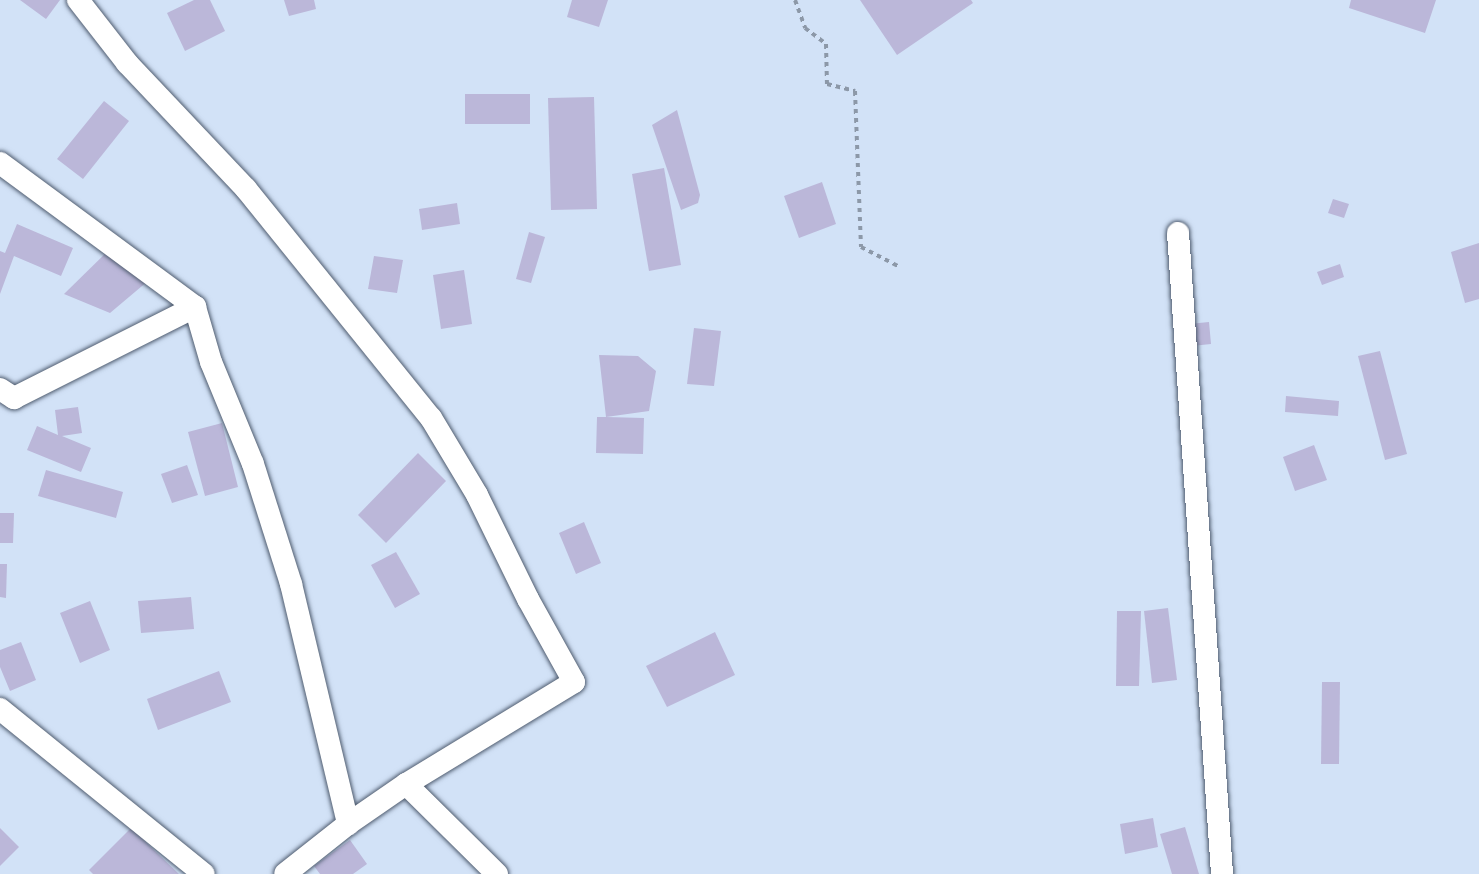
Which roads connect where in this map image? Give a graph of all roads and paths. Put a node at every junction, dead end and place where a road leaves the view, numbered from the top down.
1 (78, 0) edge
2 (795, 0) edge
3 (0, 164) edge
4 (1178, 233) dead end
5 (898, 266) dead end
6 (195, 307) junction
7 (0, 389) edge
8 (0, 709) edge
9 (406, 784) junction
10 (348, 824) junction
11 (204, 874) edge
12 (285, 874) edge
13 (497, 874) edge
14 (1222, 874) edge

1 - 9 street
2 - 5 path
3 - 6 street
4 - 14 street
6 - 7 street
6 - 10 street
8 - 11 street
9 - 10 street
9 - 13 street
10 - 12 street

